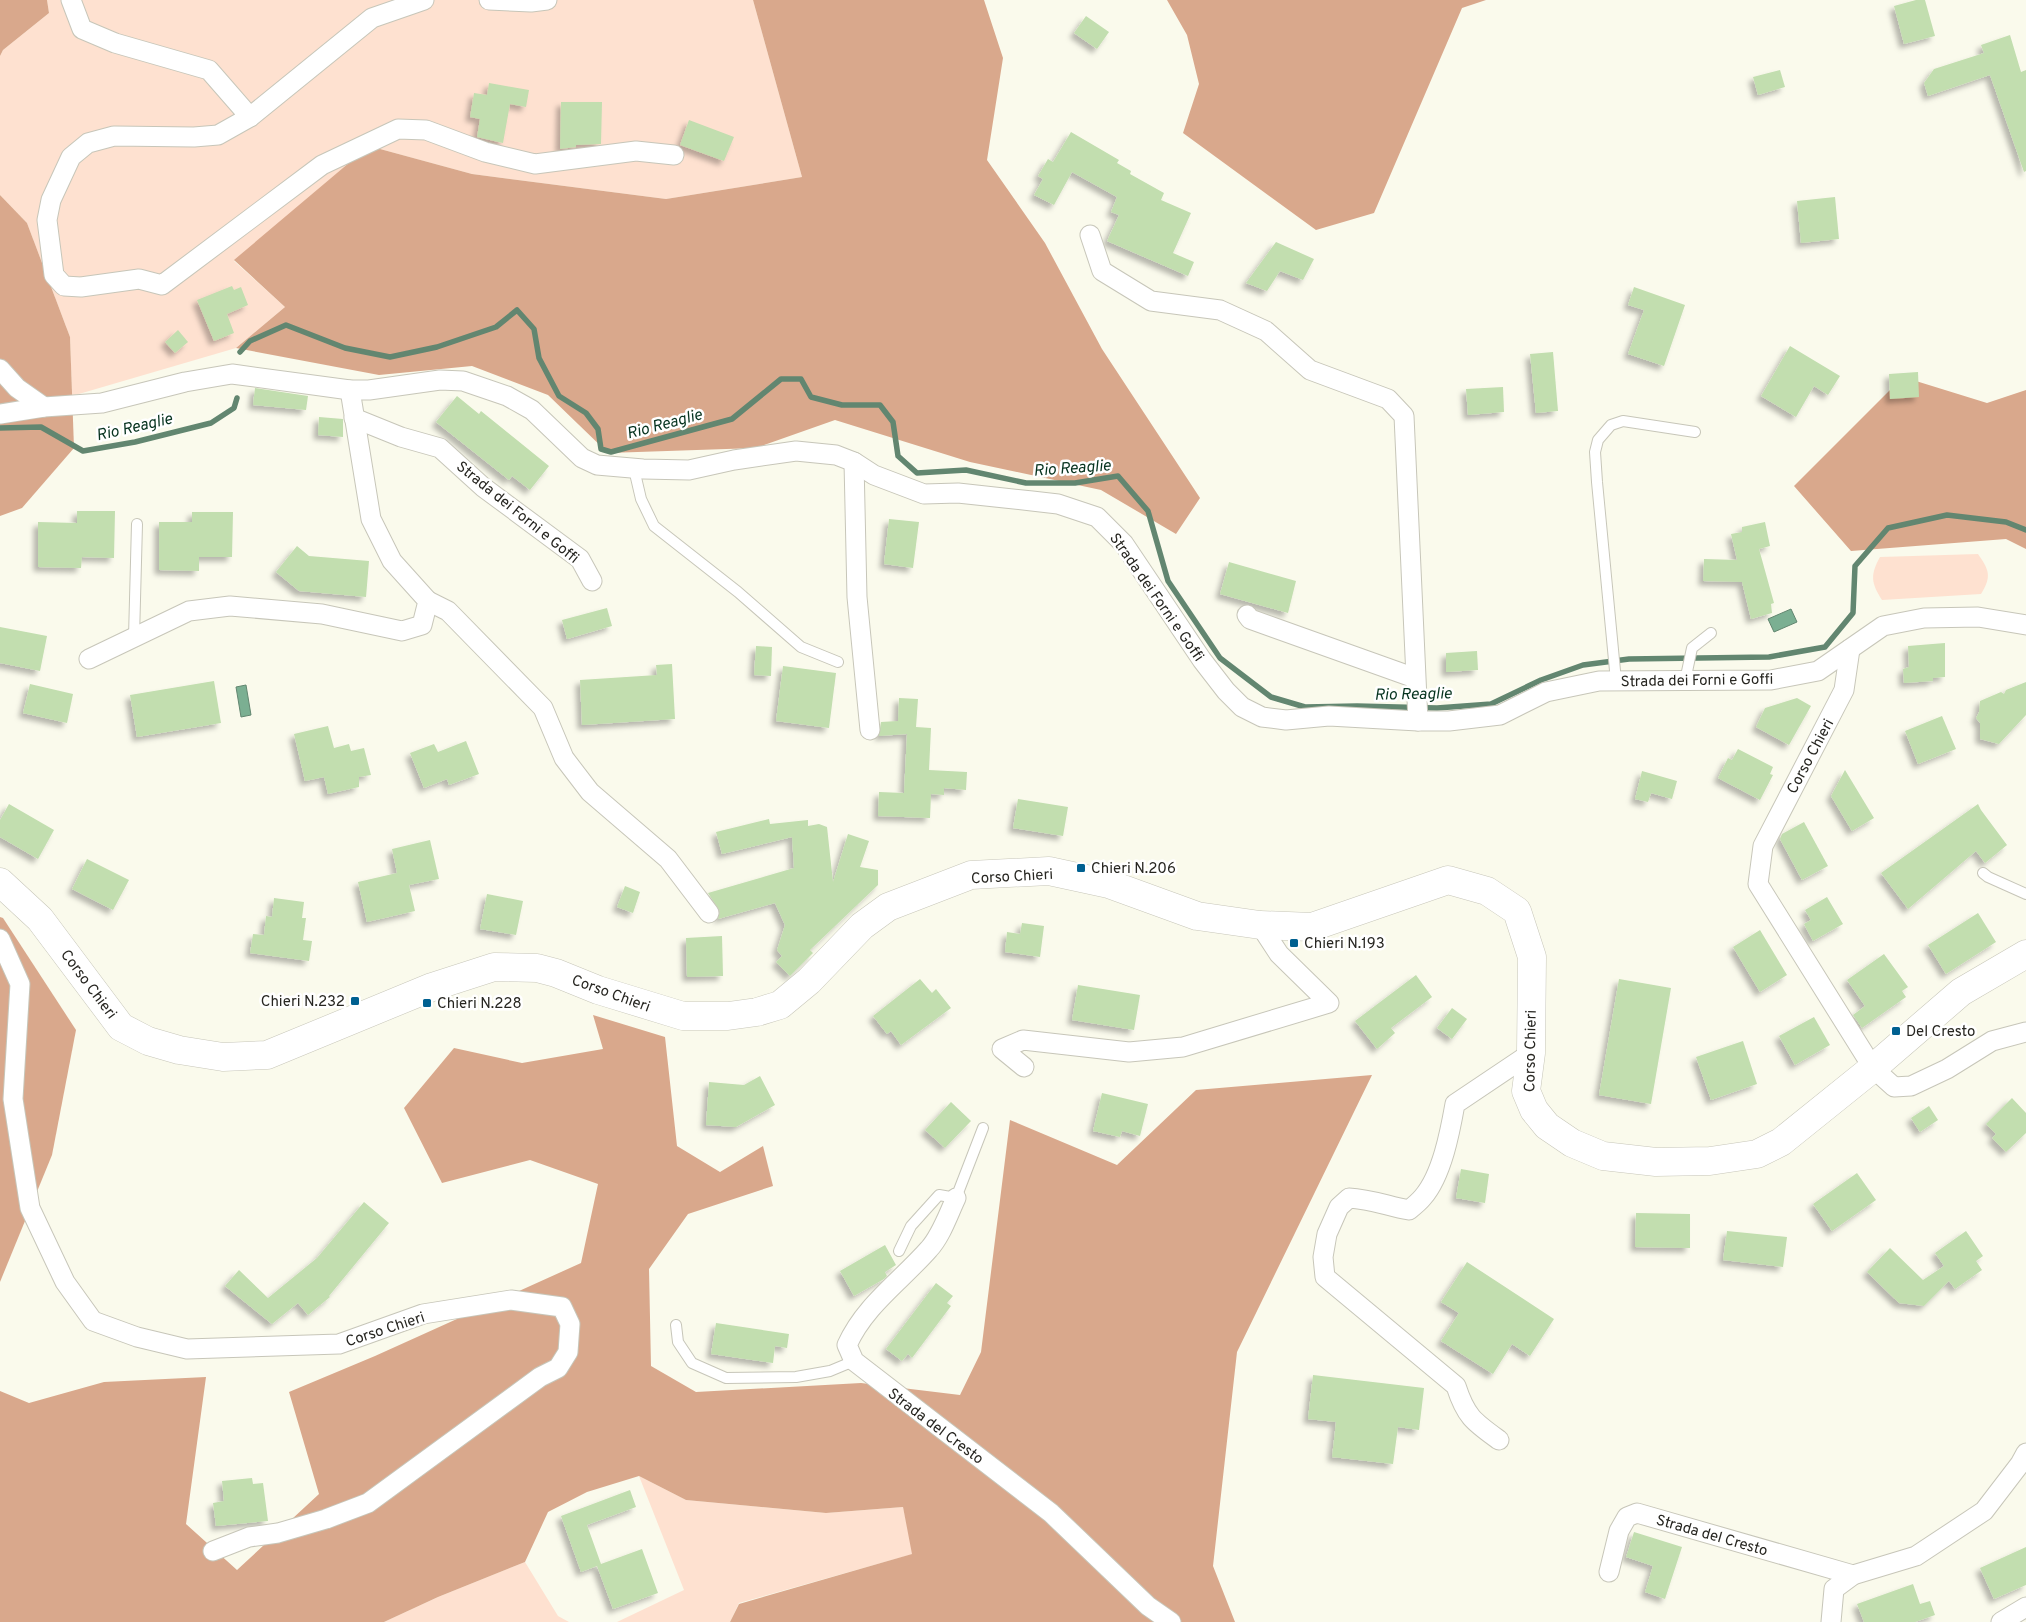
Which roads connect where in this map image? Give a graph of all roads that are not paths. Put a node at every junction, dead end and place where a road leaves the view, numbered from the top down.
1 (71, 0) edge
2 (424, 0) edge
3 (489, 0) edge
4 (547, 0) edge
5 (250, 117) junction
6 (674, 155) dead end
7 (1090, 235) dead end
8 (0, 369) edge
9 (350, 390) junction
10 (44, 407) junction
11 (0, 414) edge
12 (354, 418) junction
13 (1694, 432) dead end
14 (854, 462) junction
15 (634, 469) junction
16 (137, 524) dead end
17 (592, 581) dead end
18 (428, 601) junction
19 (1247, 615) dead end
20 (2026, 625) edge
21 (1711, 633) dead end
22 (134, 637) junction
23 (1850, 648) junction
24 (89, 659) dead end
25 (838, 662) dead end
26 (1615, 675) junction
27 (1686, 675) junction
28 (1415, 685) junction
29 (1418, 719) junction
30 (870, 730) dead end
31 (1983, 873) dead end
32 (0, 882) edge
33 (2026, 894) edge
34 (709, 913) dead end
35 (1260, 925) junction
36 (0, 939) edge
37 (2026, 954) edge
38 (2026, 1032) edge
39 (1531, 1053) junction
40 (1024, 1067) dead end
41 (1873, 1068) junction
42 (983, 1128) dead end
43 (956, 1198) junction
44 (899, 1251) dead end
45 (676, 1325) dead end
46 (854, 1361) junction
47 (1499, 1440) dead end
48 (2026, 1453) edge
49 (213, 1551) dead end
50 (1609, 1572) dead end
51 (1853, 1575) junction
52 (2026, 1607) edge
53 (1171, 1622) edge
54 (1831, 1622) edge
55 (2001, 1622) edge

1 - 5 street
2 - 5 street
3 - 4 street
5 - 6 street
7 - 28 street
8 - 10 street
9 - 10 street, Strada dei Forni e Goffi
9 - 12 street
9 - 15 street, Strada dei Forni e Goffi
10 - 11 street, Strada dei Forni e Goffi
12 - 17 street, Strada dei Forni e Goffi
12 - 18 street
13 - 26 lane
14 - 15 street, Strada dei Forni e Goffi
14 - 29 street, Strada dei Forni e Goffi
14 - 30 street
15 - 25 lane
16 - 22 lane
18 - 22 street
18 - 34 street
19 - 28 street
20 - 23 street, Strada dei Forni e Goffi
21 - 27 lane
22 - 24 street
23 - 27 street, Strada dei Forni e Goffi
23 - 41 street, Corso Chieri
26 - 27 street, Strada dei Forni e Goffi
26 - 29 street, Strada dei Forni e Goffi
28 - 29 street
31 - 33 lane
32 - 35 main road, Corso Chieri
35 - 39 main road, Corso Chieri
35 - 40 street
36 - 49 street, Corso Chieri
37 - 41 main road, Corso Chieri
38 - 41 street
39 - 41 main road, Corso Chieri
39 - 47 street
42 - 43 lane
43 - 44 lane
43 - 46 street
45 - 46 lane
46 - 53 street, Strada del Cresto
48 - 51 street
50 - 51 street, Strada del Cresto
51 - 54 street
52 - 55 street

